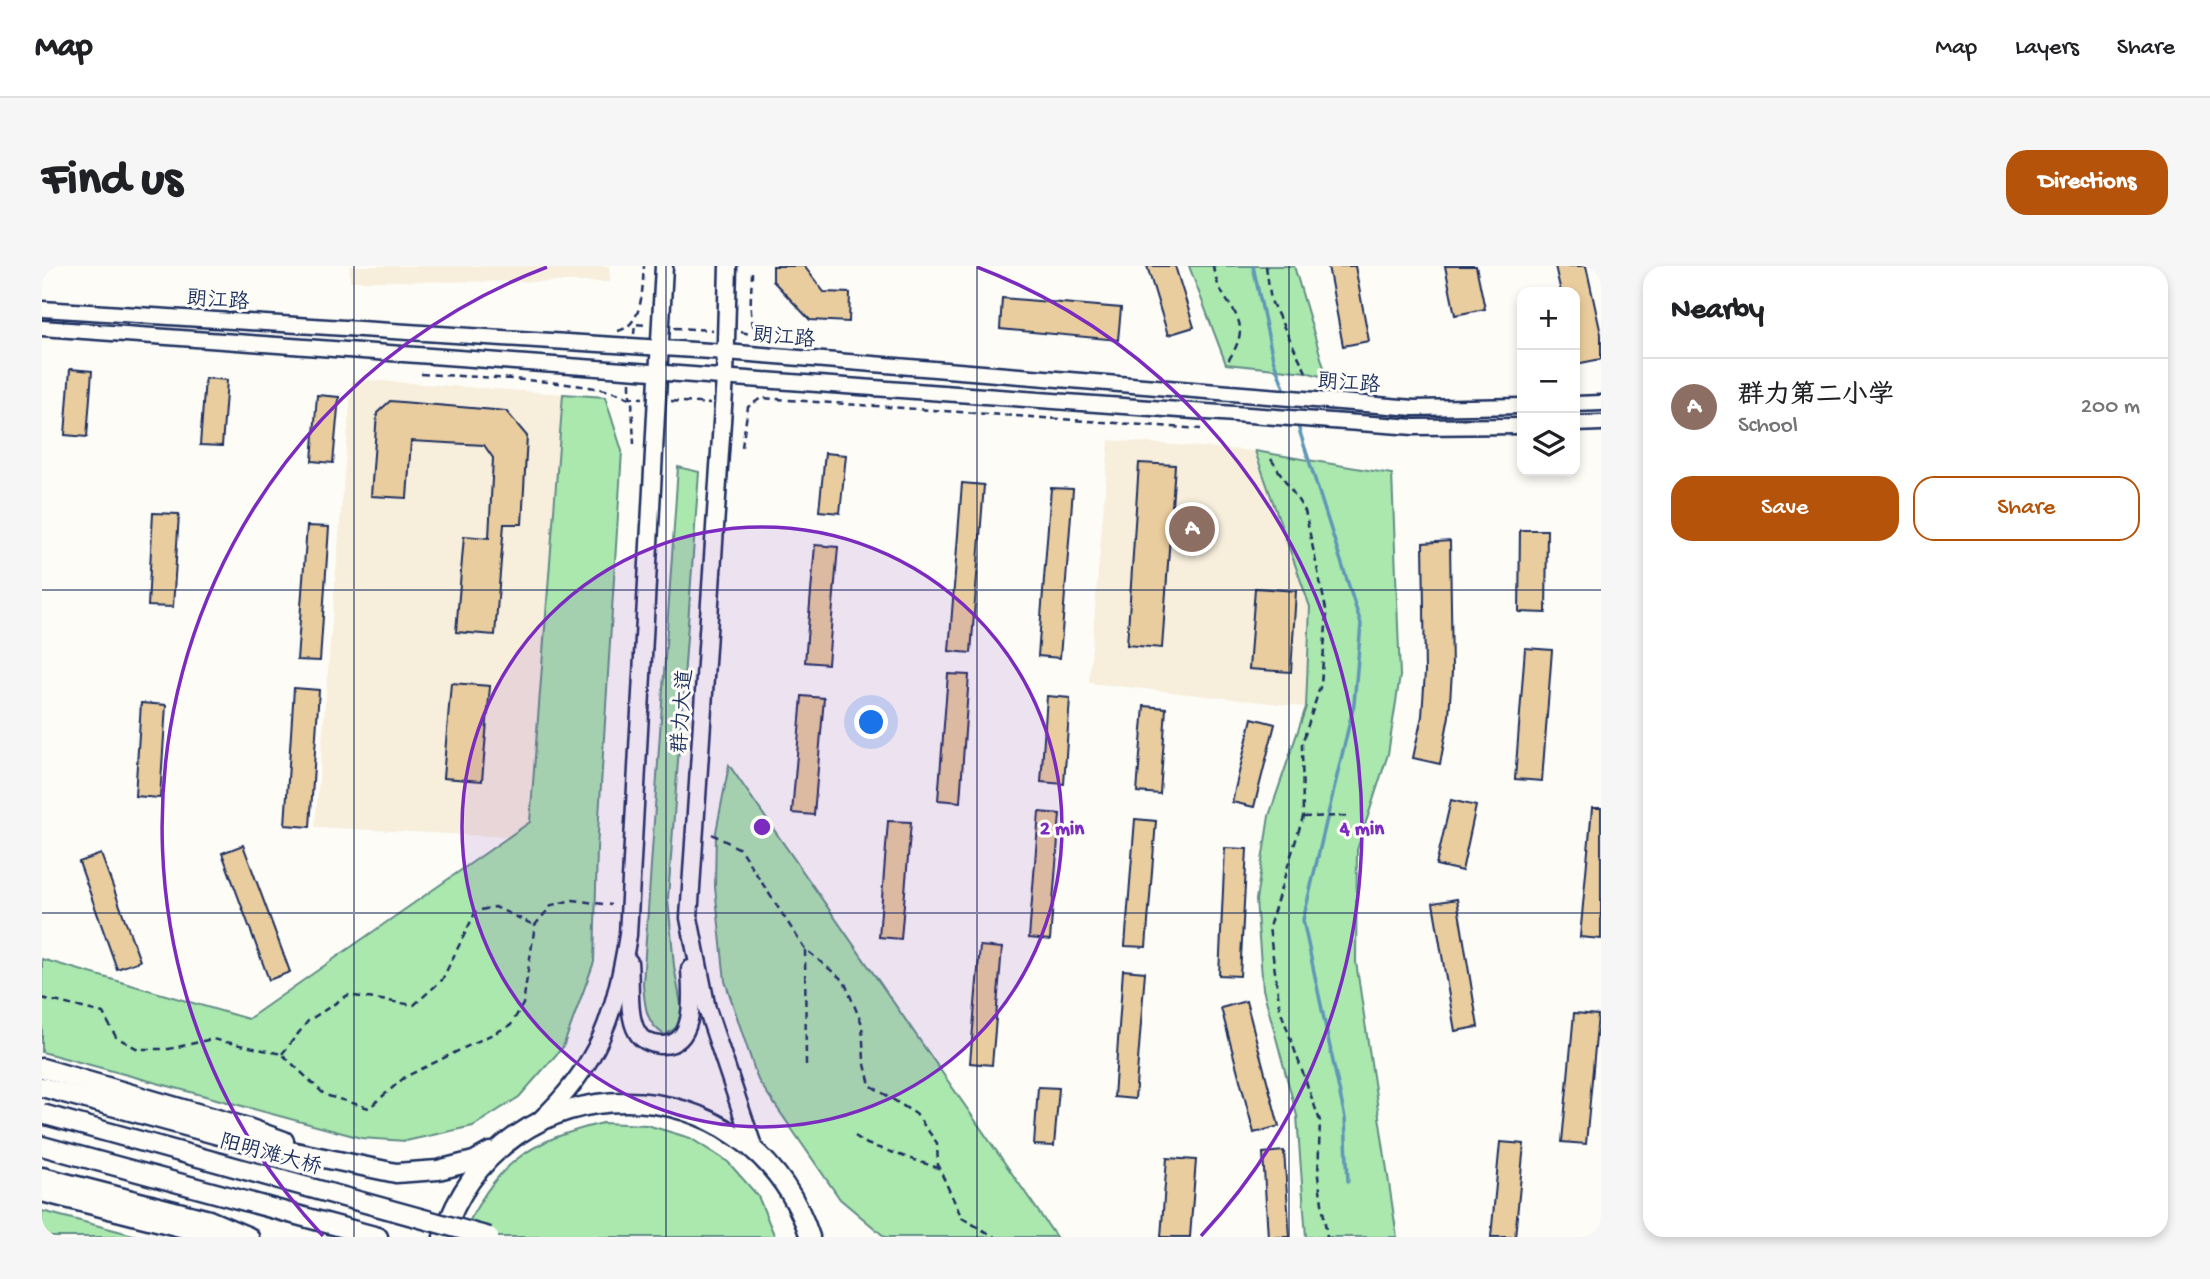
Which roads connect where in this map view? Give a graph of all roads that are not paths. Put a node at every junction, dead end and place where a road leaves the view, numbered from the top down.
1 (664, 266) edge
2 (728, 266) edge
3 (42, 309) edge
4 (42, 328) edge
5 (661, 348) junction
6 (726, 352) junction
7 (660, 374) junction
8 (724, 377) junction
9 (1601, 403) edge
10 (1580, 404) edge
11 (1517, 406) edge
12 (1601, 423) edge
13 (1580, 424) edge
14 (1517, 426) edge
15 (689, 918) junction
16 (628, 935) junction
17 (42, 1068) edge
18 (42, 1087) edge
19 (42, 1114) edge
20 (538, 1122) junction
21 (506, 1143) junction
22 (42, 1146) edge
23 (754, 1149) junction
24 (343, 1164) junction
25 (42, 1177) edge
26 (42, 1192) edge
27 (803, 1217) junction
28 (220, 1237) edge
29 (249, 1237) edge
30 (378, 1237) edge
31 (443, 1237) edge
32 (489, 1237) edge
33 (810, 1237) edge
34 (823, 1237) edge

1 - 5 main road, 群力大道
2 - 6 main road, 群力大道
3 - 5 main road, 朗江路
4 - 7 main road, 朗江路
5 - 6 main road, 朗江路
5 - 7 main road, 群力大道
6 - 8 main road, 群力大道
6 - 11 main road, 朗江路
7 - 8 main road, 朗江路
7 - 16 main road, 群力大道
8 - 14 main road, 朗江路
8 - 15 main road, 群力大道
9 - 10 main road
12 - 13 main road
15 - 16 main road
15 - 23 main road, 群力大道
16 - 20 main road, 群力大道
17 - 24 highway
18 - 24 highway
19 - 32 highway, 阳明滩大桥, bridge
20 - 21 highway
20 - 23 highway
21 - 24 highway
21 - 31 highway
22 - 30 highway
23 - 27 highway
25 - 29 highway
26 - 28 highway
27 - 33 highway
27 - 34 highway

